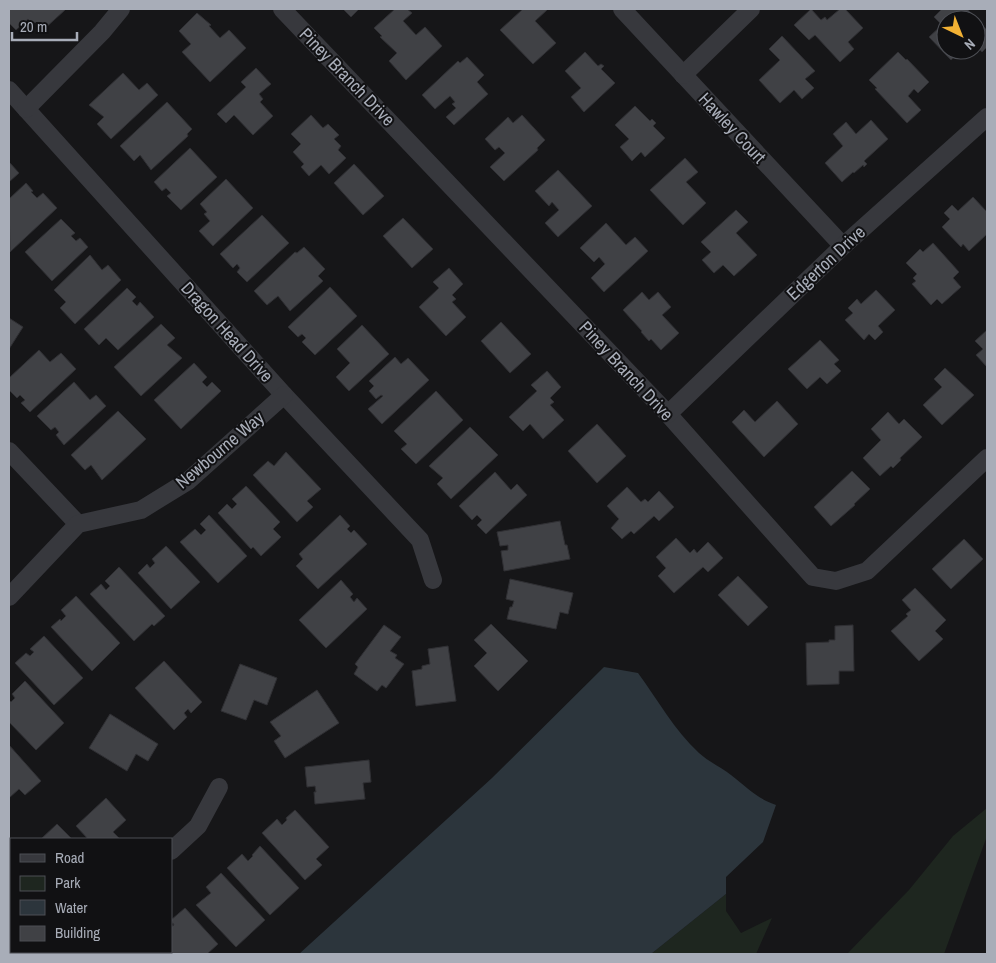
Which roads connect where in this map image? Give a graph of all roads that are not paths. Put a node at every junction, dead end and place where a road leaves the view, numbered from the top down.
1 (121, 9) edge
2 (282, 9) edge
3 (622, 9) edge
4 (751, 9) edge
5 (683, 75) junction
6 (9, 90) edge
7 (26, 109) junction
8 (987, 117) edge
9 (843, 246) junction
10 (284, 395) junction
11 (668, 414) junction
12 (9, 451) edge
13 (987, 458) edge
14 (78, 524) junction
15 (433, 580) dead end
16 (9, 597) edge
17 (220, 788) dead end
18 (172, 850) edge

1 - 7 street
2 - 11 street, Piney Branch Drive
3 - 5 street, Hawley Court
4 - 5 street
5 - 9 street, Hawley Court
6 - 7 street, Dragon Head Drive
7 - 10 street, Dragon Head Drive
8 - 9 street, Edgerton Drive
9 - 11 street, Edgerton Drive
10 - 14 street, Newbourne Way
10 - 15 street, Dragon Head Drive
11 - 13 street, Piney Branch Drive
12 - 14 street
14 - 16 street
17 - 18 street

